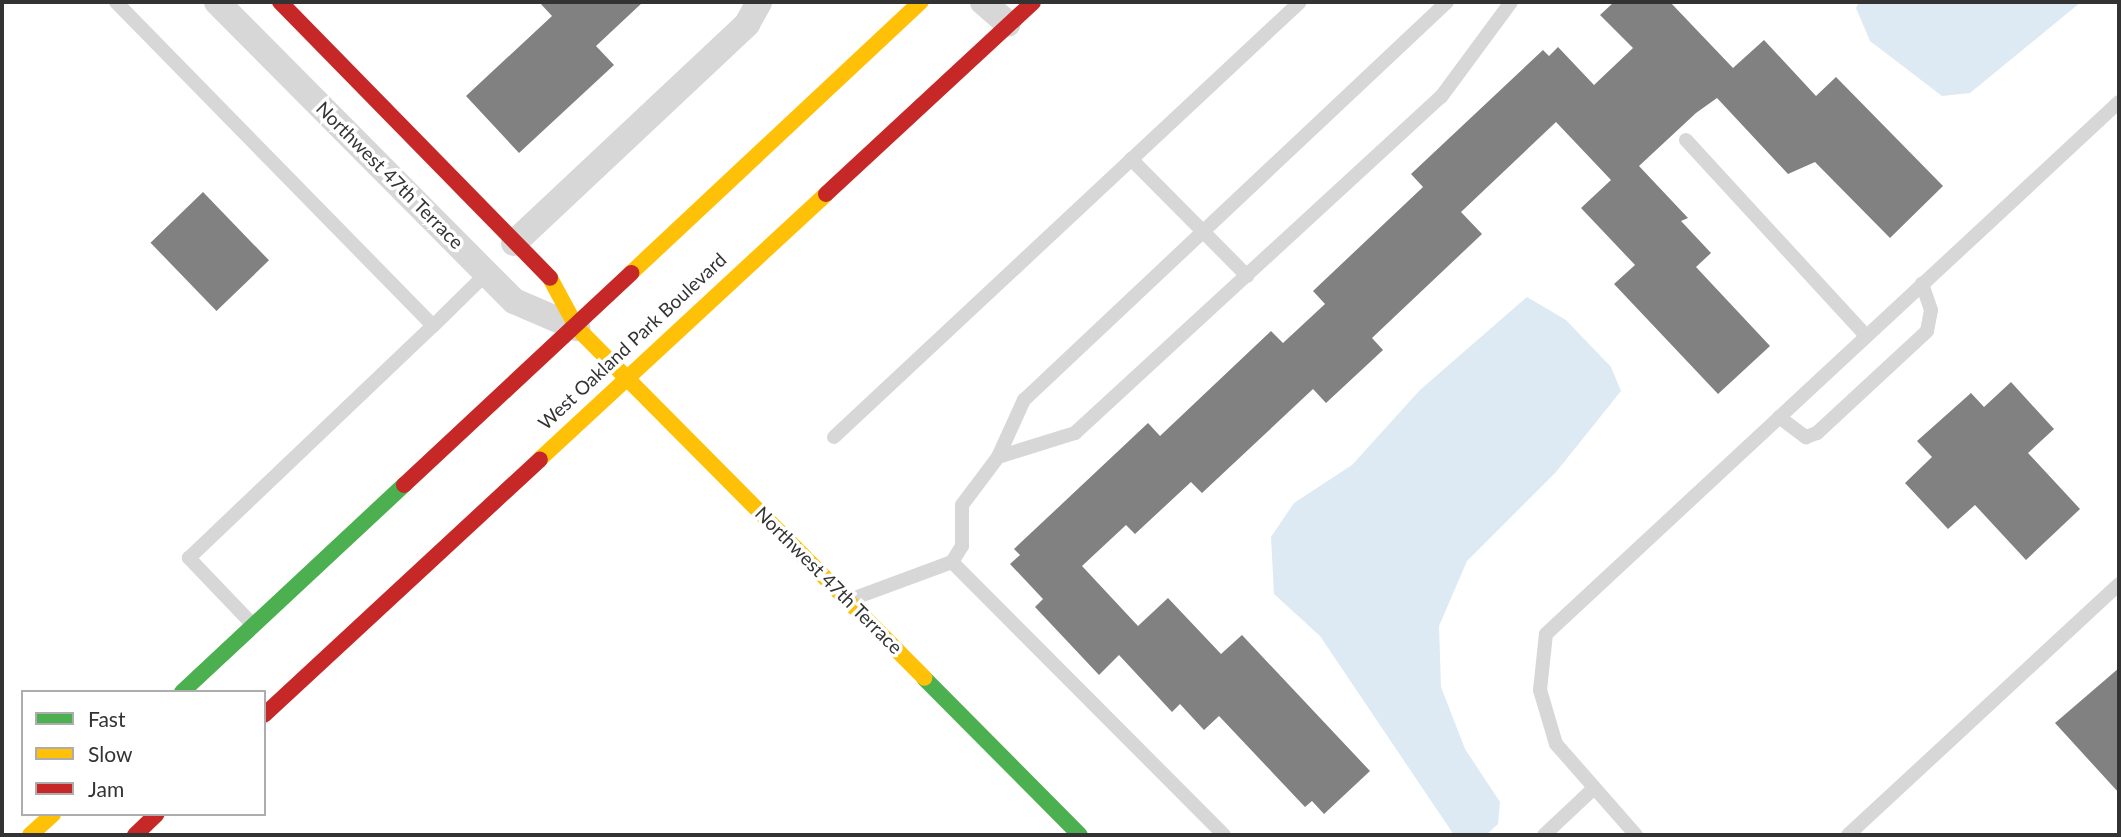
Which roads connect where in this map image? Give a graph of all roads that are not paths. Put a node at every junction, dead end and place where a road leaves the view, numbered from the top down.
1 (117, 2) edge
2 (217, 2) edge
3 (280, 2) edge
4 (759, 2) edge
5 (921, 2) edge
6 (983, 2) edge
7 (1033, 2) edge
8 (1300, 2) edge
9 (1447, 2) edge
10 (1511, 2) edge
11 (1009, 24) junction
12 (2119, 102) edge
13 (1686, 140) dead end
14 (1131, 159) junction
15 (1203, 232) junction
16 (514, 243) junction
17 (487, 273) junction
18 (1247, 276) junction
19 (1922, 284) junction
20 (433, 326) junction
21 (576, 328) junction
22 (1866, 335) junction
23 (623, 376) junction
24 (1779, 416) junction
25 (834, 437) dead end
26 (998, 457) junction
27 (952, 562) junction
28 (2118, 588) edge
29 (850, 600) junction
30 (253, 625) junction
31 (184, 690) edge
32 (266, 713) edge
33 (1591, 790) junction
34 (53, 816) edge
35 (54, 816) edge
36 (155, 816) edge
37 (1632, 834) edge
38 (30, 835) edge
39 (47, 835) edge
40 (135, 835) edge
41 (1080, 835) edge
42 (1224, 835) edge
43 (1544, 835) edge
44 (1848, 835) edge

1 - 20 lane
2 - 17 street, Northwest 47th Terrace
3 - 16 main road, Northwest 47th Terrace
4 - 16 street
5 - 21 main road
6 - 11 street
7 - 11 main road, West Oakland Park Boulevard
8 - 14 lane
9 - 15 lane
10 - 18 lane
11 - 23 main road, West Oakland Park Boulevard
12 - 19 lane
13 - 22 lane
14 - 15 lane
14 - 25 lane
15 - 18 lane
15 - 26 lane
16 - 21 main road, Northwest 47th Terrace
17 - 20 lane
17 - 21 street, Northwest 47th Terrace
18 - 26 lane
19 - 22 lane
19 - 24 lane
20 - 30 lane
21 - 23 main road, Northwest 47th Terrace
21 - 30 main road
22 - 24 lane
23 - 29 main road, Northwest 47th Terrace
23 - 32 main road, West Oakland Park Boulevard
24 - 33 lane
26 - 27 lane
27 - 29 lane
27 - 42 lane
28 - 44 lane
29 - 41 main road, Northwest 47th Terrace
30 - 31 main road
33 - 37 lane
33 - 43 lane
34 - 38 main road
35 - 39 main road
36 - 40 main road

